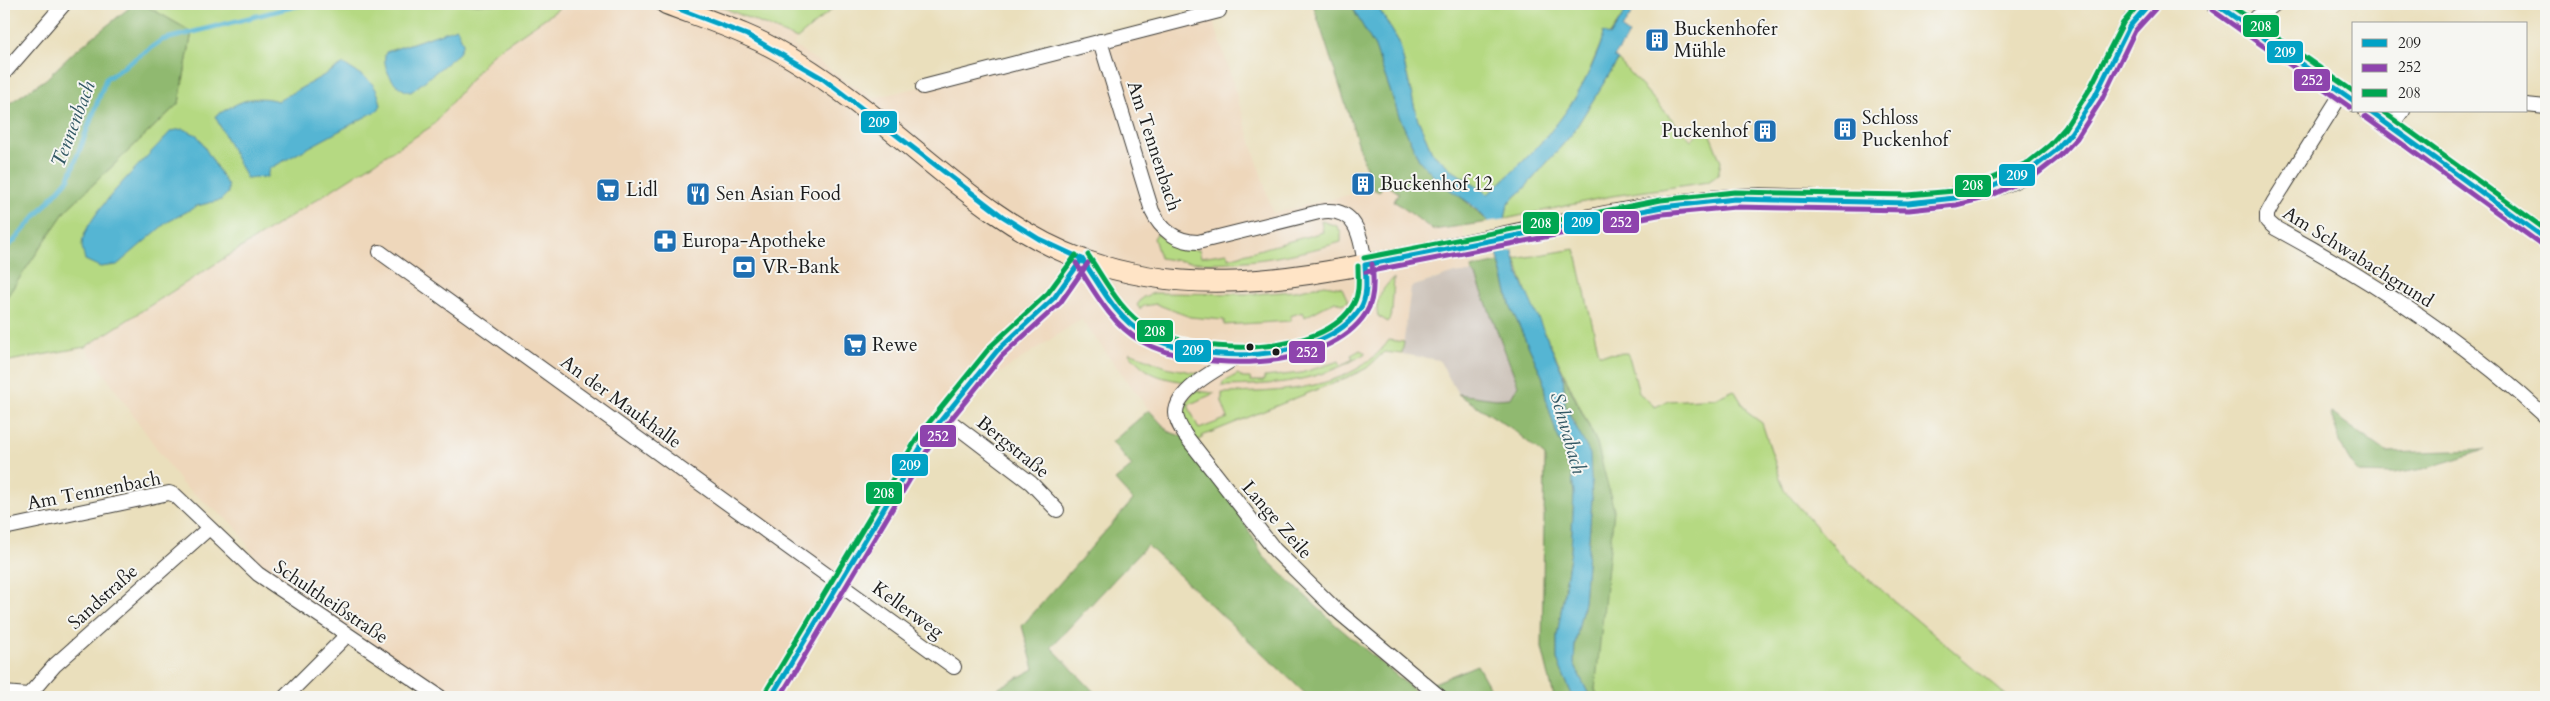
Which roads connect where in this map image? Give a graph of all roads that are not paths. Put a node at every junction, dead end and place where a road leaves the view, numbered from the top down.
1 (64, 4) edge
2 (666, 4) edge
3 (2148, 4) edge
4 (2216, 4) edge
5 (2275, 4) edge
6 (1219, 11) dead end
7 (2251, 26) junction
8 (1100, 41) junction
9 (4, 73) edge
10 (923, 86) dead end
11 (2348, 97) edge
12 (2528, 105) edge
13 (2546, 108) edge
14 (2369, 112) edge
15 (2402, 112) edge
16 (2391, 127) junction
17 (2546, 240) edge
18 (380, 252) dead end
19 (1082, 259) junction
20 (1365, 265) junction
21 (1244, 353) dead end
22 (942, 416) junction
23 (2546, 417) edge
24 (1057, 510) dead end
25 (4, 528) edge
26 (209, 528) junction
27 (839, 583) junction
28 (346, 636) junction
29 (954, 667) dead end
30 (4, 693) edge
31 (27, 696) edge
32 (285, 697) edge
33 (440, 697) edge
34 (771, 697) edge
35 (1440, 697) edge

1 - 9 street
2 - 19 main road
3 - 20 main road
4 - 7 main road
5 - 7 street
6 - 8 street
7 - 11 main road
8 - 10 street
8 - 20 street, Am Tennenbach
11 - 23 street, Am Schwabachgrund
12 - 13 street
14 - 16 main road
15 - 16 street
16 - 17 main road
18 - 27 street, An der Maukhalle
19 - 20 main road
19 - 22 main road
21 - 35 street, Lange Zeile
22 - 24 street, Bergstraße
22 - 27 main road
25 - 26 street, Am Tennenbach
26 - 28 street, Schultheißstraße
26 - 31 street, Sandstraße
27 - 29 street, Kellerweg
27 - 34 main road
28 - 32 street
28 - 33 street, Schultheißstraße
30 - 31 street

